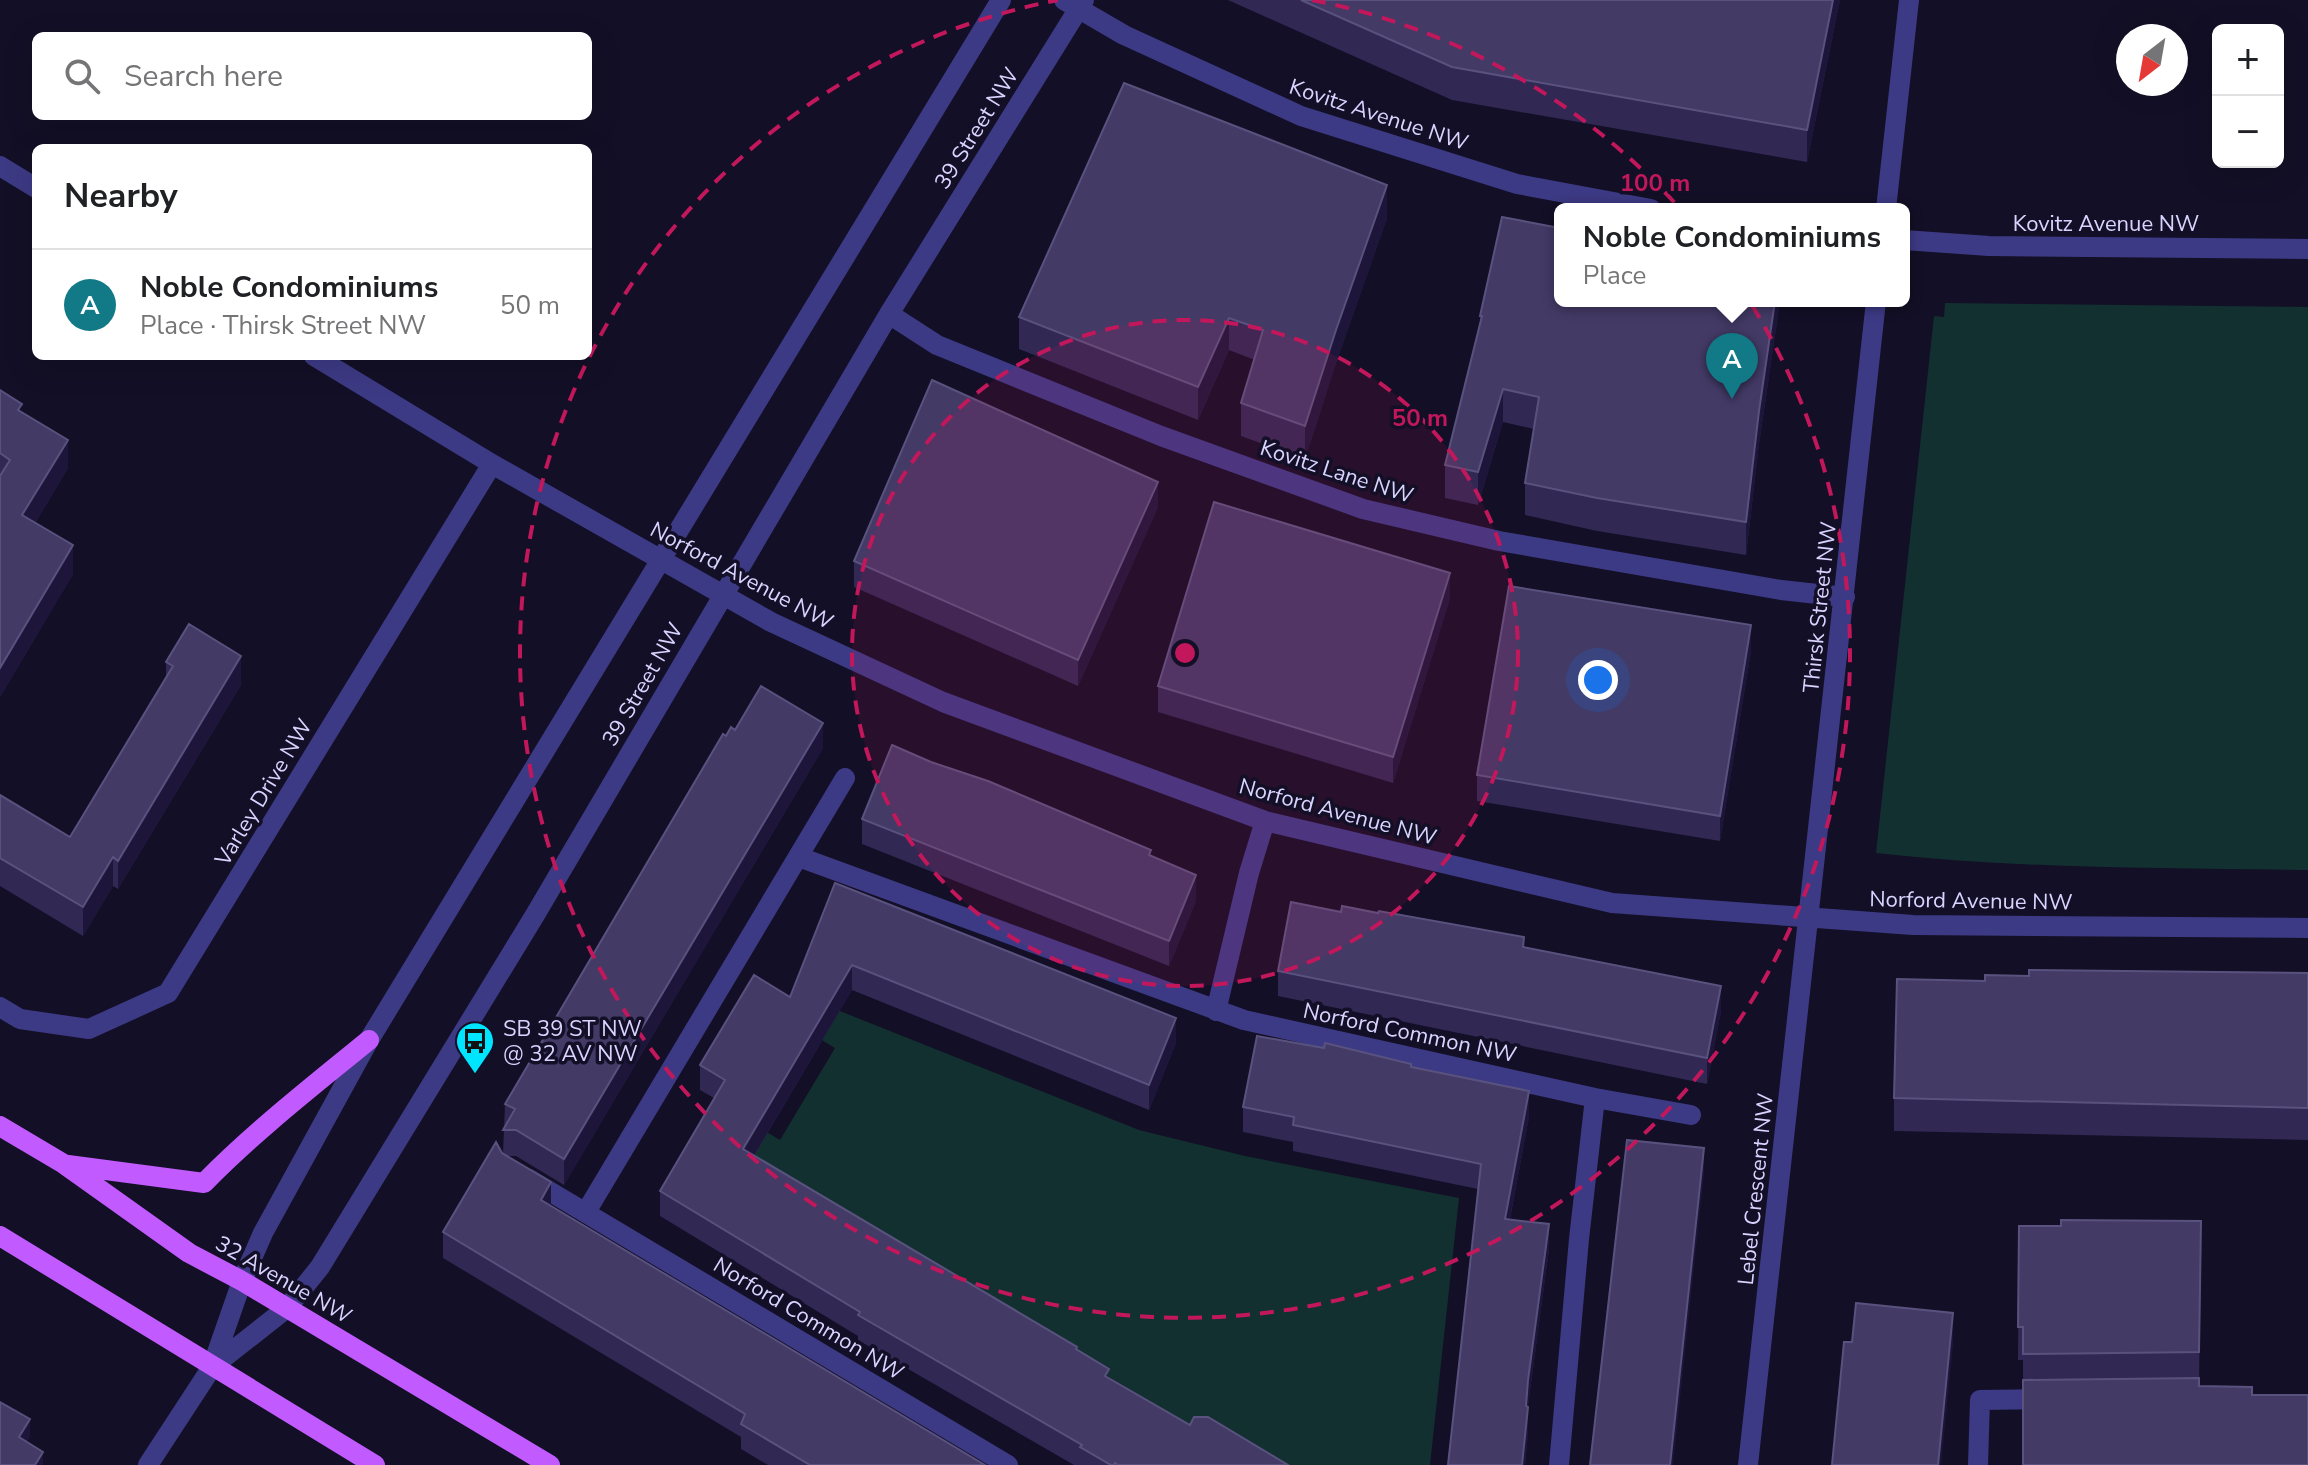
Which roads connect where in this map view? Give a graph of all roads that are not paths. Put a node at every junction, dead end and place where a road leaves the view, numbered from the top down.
1 (1001, 0) edge
2 (1909, 0) edge
3 (1076, 3) edge
4 (0, 166) edge
5 (32, 186) edge
6 (1619, 203) edge
7 (1887, 203) edge
8 (1910, 240) edge
9 (2308, 249) edge
10 (1875, 307) edge
11 (889, 314) junction
12 (321, 360) edge
13 (492, 464) junction
14 (662, 561) junction
15 (721, 595) junction
16 (1845, 597) junction
17 (845, 778) dead end
18 (1265, 821) junction
19 (799, 857) junction
20 (1810, 919) junction
21 (2308, 928) edge
22 (0, 1007) edge
23 (1216, 1011) junction
24 (369, 1040) junction
25 (1595, 1098) junction
26 (1691, 1115) dead end
27 (0, 1126) edge
28 (64, 1164) junction
29 (509, 1167) edge
30 (586, 1212) junction
31 (0, 1236) edge
32 (242, 1281) junction
33 (287, 1308) junction
34 (212, 1367) junction
35 (2074, 1399) edge
36 (148, 1465) edge
37 (375, 1465) edge
38 (550, 1465) edge
39 (1008, 1465) edge
40 (1559, 1465) edge
41 (1748, 1465) edge
42 (1978, 1465) edge

1 - 14 street, 39 Street NW
2 - 7 street
3 - 6 street, Kovitz Avenue NW
3 - 11 street, 39 Street NW
4 - 5 street
8 - 9 street, Kovitz Avenue NW
10 - 16 street, Thirsk Street NW
11 - 15 street, 39 Street NW
11 - 16 street, Kovitz Lane NW
12 - 13 street, Norford Avenue NW
13 - 14 street, Norford Avenue NW
13 - 22 street, Varley Drive NW
14 - 15 street, Norford Avenue NW
14 - 24 street, 39 Street NW
15 - 18 street, Norford Avenue NW
15 - 33 street, 39 Street NW
16 - 20 street, Thirsk Street NW
17 - 19 street
18 - 20 street, Norford Avenue NW
18 - 23 street
19 - 23 street, Norford Common NW
19 - 30 street
20 - 21 street, Norford Avenue NW
20 - 41 street, Lebel Crescent NW
23 - 25 street, Norford Common NW
24 - 28 main road
24 - 32 street, 39 Street NW
25 - 26 street, Norford Common NW
25 - 40 street
27 - 28 main road, 32 Avenue NW
28 - 32 main road, 32 Avenue NW
29 - 30 street, Norford Common NW
30 - 39 street, Norford Common NW
31 - 34 main road
32 - 33 main road, 32 Avenue NW
32 - 34 street, 39 Street NW
33 - 34 street, 39 Street NW
33 - 38 main road, 32 Avenue NW
34 - 36 street, 39 Street NW
34 - 37 main road
35 - 42 street

